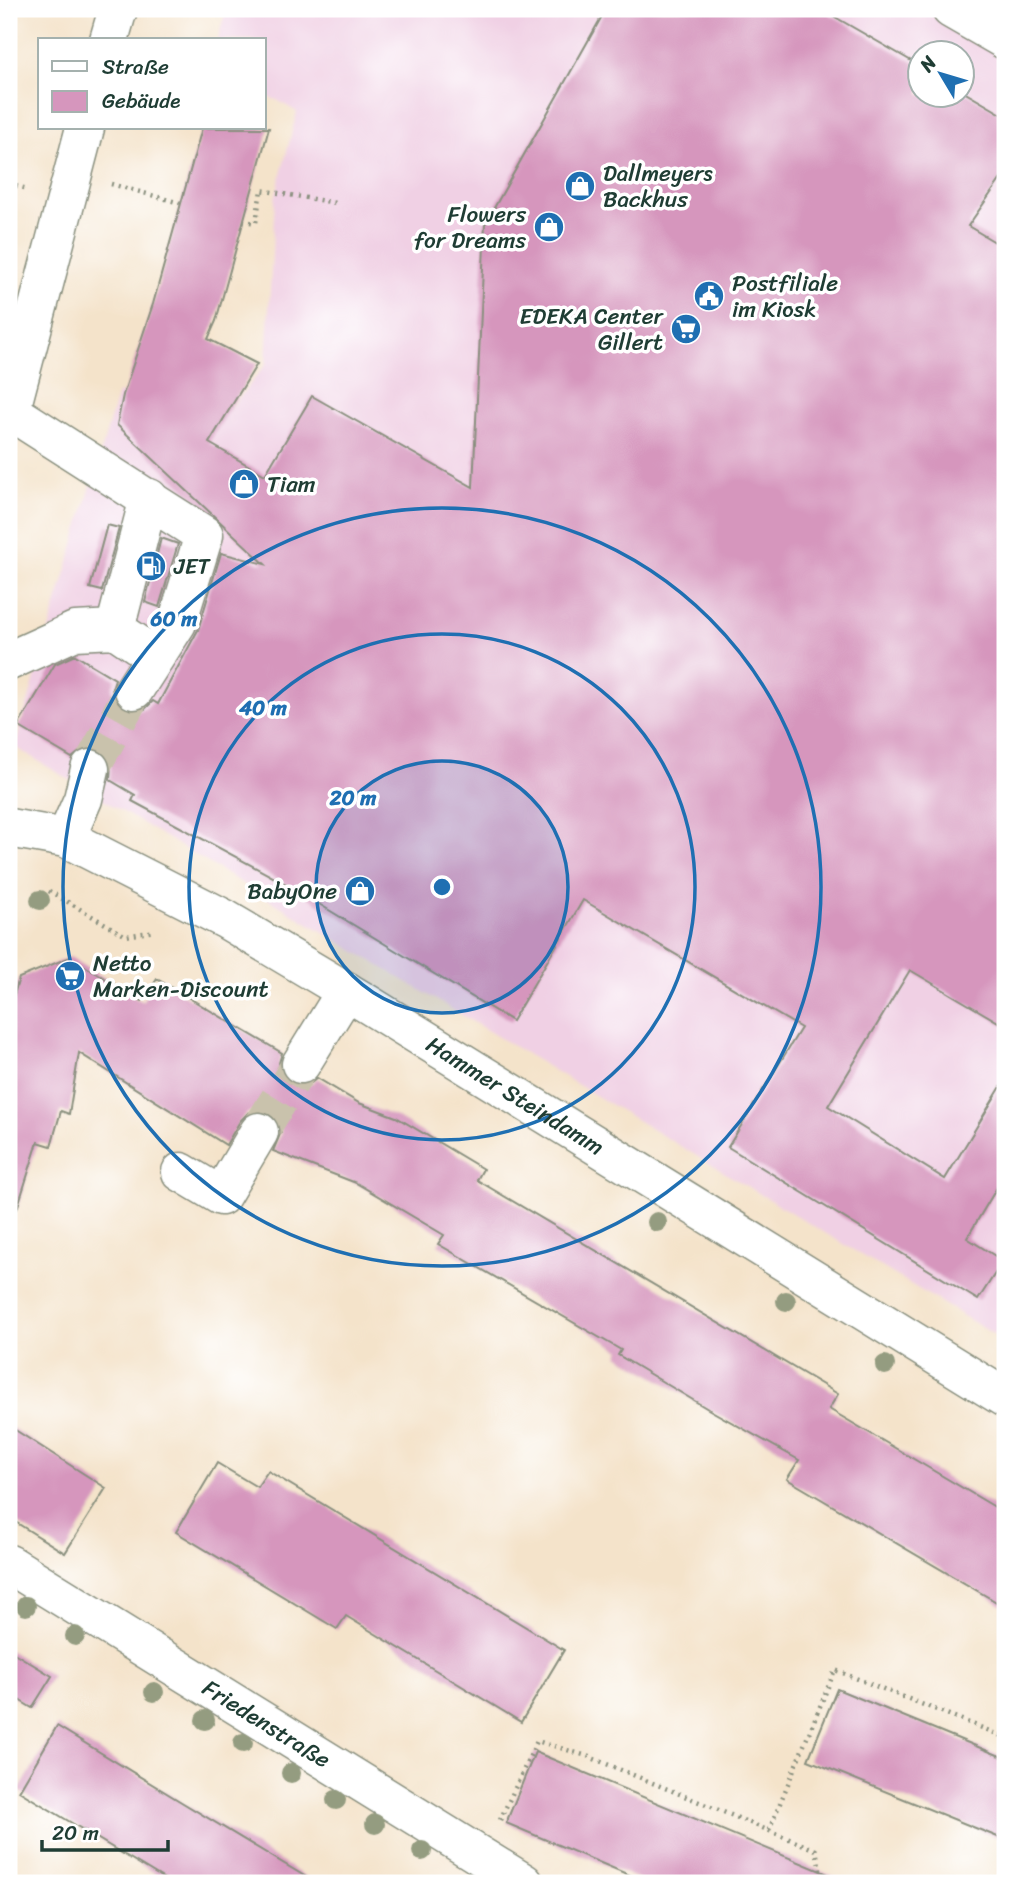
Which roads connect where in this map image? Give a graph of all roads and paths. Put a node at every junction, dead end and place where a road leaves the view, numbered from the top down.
1 (118, 9) edge
2 (951, 9) edge
3 (110, 38) edge
4 (1005, 40) edge
5 (84, 130) edge
6 (73, 173) junction
7 (180, 203) dead end
8 (336, 203) dead end
9 (243, 221) dead end
10 (10, 414) edge
11 (149, 498) junction
12 (115, 629) junction
13 (155, 656) junction
14 (9, 661) edge
15 (134, 690) tunnel mouth
16 (90, 769) tunnel mouth
17 (9, 828) edge
18 (66, 838) junction
19 (50, 891) dead end
20 (126, 936) dead end
21 (346, 991) junction
22 (301, 1064) tunnel mouth
23 (260, 1132) tunnel mouth
24 (181, 1172) dead end
25 (1005, 1398) edge
26 (10, 1567) edge
27 (1005, 1737) edge
28 (769, 1830) junction
29 (483, 1858) junction
30 (524, 1883) edge
31 (814, 1883) edge

1 - 3 street
2 - 4 street
5 - 6 street
6 - 7 path
6 - 10 street
8 - 9 path
10 - 11 street
11 - 12 street
11 - 13 street
12 - 13 street
12 - 14 street
13 - 15 street
16 - 18 street
17 - 18 street, Hammer Steindamm
18 - 21 street, Hammer Steindamm
19 - 20 path
21 - 22 street
21 - 25 street, Hammer Steindamm
23 - 24 street
26 - 29 street, Friedenstraße
27 - 28 path
28 - 29 path
28 - 31 path
29 - 30 street, Friedenstraße

